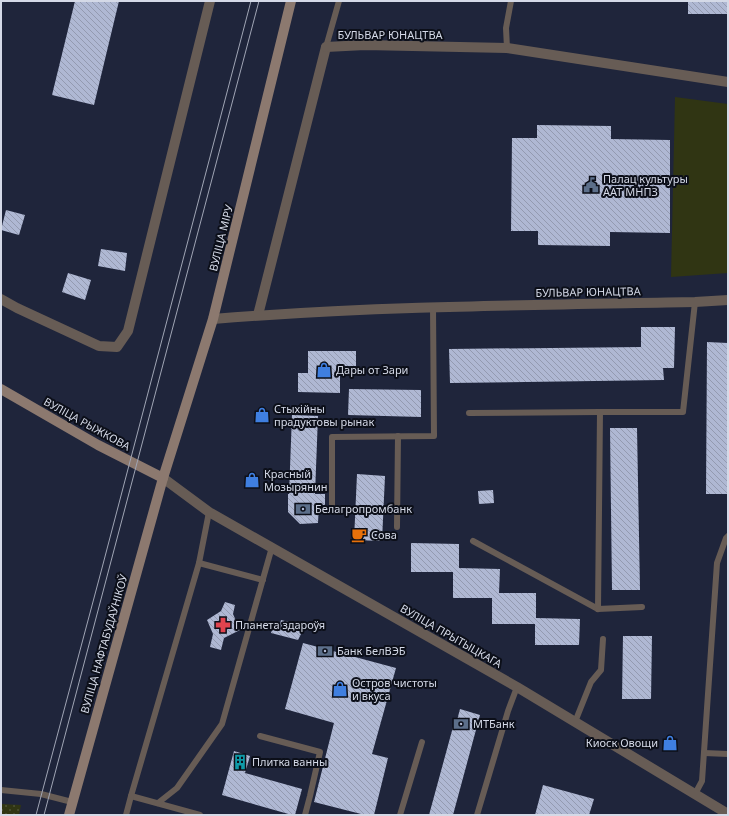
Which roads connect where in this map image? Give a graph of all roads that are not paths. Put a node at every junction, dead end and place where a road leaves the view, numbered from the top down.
1 (210, 1) edge
2 (291, 1) edge
3 (339, 1) edge
4 (511, 1) edge
5 (326, 47) junction
6 (507, 48) junction
7 (728, 82) edge
8 (1, 299) edge
9 (728, 300) edge
10 (694, 302) junction
11 (433, 307) junction
12 (258, 316) junction
13 (213, 319) junction
14 (1, 389) edge
15 (600, 412) junction
16 (469, 413) dead end
17 (398, 436) junction
18 (163, 478) junction
19 (332, 505) dead end
20 (209, 512) junction
21 (398, 527) dead end
22 (728, 536) edge
23 (473, 541) dead end
24 (272, 547) junction
25 (199, 563) junction
26 (263, 580) junction
27 (642, 607) dead end
28 (598, 609) junction
29 (603, 639) dead end
30 (517, 687) junction
31 (575, 722) junction
32 (260, 736) dead end
33 (422, 742) dead end
34 (704, 752) junction
35 (728, 754) edge
36 (1, 790) edge
37 (695, 794) junction
38 (131, 796) junction
39 (72, 802) junction
40 (158, 803) junction
41 (728, 814) edge
42 (69, 815) edge
43 (126, 815) edge
44 (200, 815) edge
45 (305, 815) edge
46 (400, 815) edge
47 (477, 815) edge

1 - 8 street
2 - 13 main road, ВУЛІЦА МІРУ
3 - 5 lane
4 - 6 lane
5 - 6 street, БУЛЬВАР ЮНАЦТВА
5 - 12 street, БУЛЬВАР ЮНАЦТВА
6 - 7 street, БУЛЬВАР ЮНАЦТВА
9 - 10 street, БУЛЬВАР ЮНАЦТВА
10 - 11 street, БУЛЬВАР ЮНАЦТВА
10 - 15 lane
11 - 12 street, БУЛЬВАР ЮНАЦТВА
11 - 17 lane
12 - 13 street, БУЛЬВАР ЮНАЦТВА
13 - 18 main road, ВУЛІЦА МІРУ
14 - 18 main road, ВУЛІЦА РЫЖКОВА
15 - 16 lane
15 - 28 lane
17 - 19 lane
17 - 21 lane
18 - 20 street, ВУЛІЦА ПРЫТЫЦКАГА
18 - 39 main road, ВУЛІЦА НАФТАБУДАЎНІКОЎ
20 - 24 street, ВУЛІЦА ПРЫТЫЦКАГА
20 - 25 lane
22 - 34 lane
23 - 28 lane
24 - 26 lane
24 - 30 street, ВУЛІЦА ПРЫТЫЦКАГА
25 - 26 lane
25 - 38 lane
26 - 40 lane
27 - 28 lane
29 - 31 lane
30 - 31 street, ВУЛІЦА ПРЫТЫЦКАГА
30 - 47 lane
31 - 37 street, ВУЛІЦА ПРЫТЫЦКАГА
32 - 45 lane
33 - 46 lane
34 - 35 lane
34 - 37 lane
36 - 39 lane
37 - 41 street, ВУЛІЦА ПРЫТЫЦКАГА
38 - 40 lane
38 - 43 lane
39 - 42 main road, ВУЛІЦА НАФТАБУДАЎНІКОЎ
40 - 44 lane

